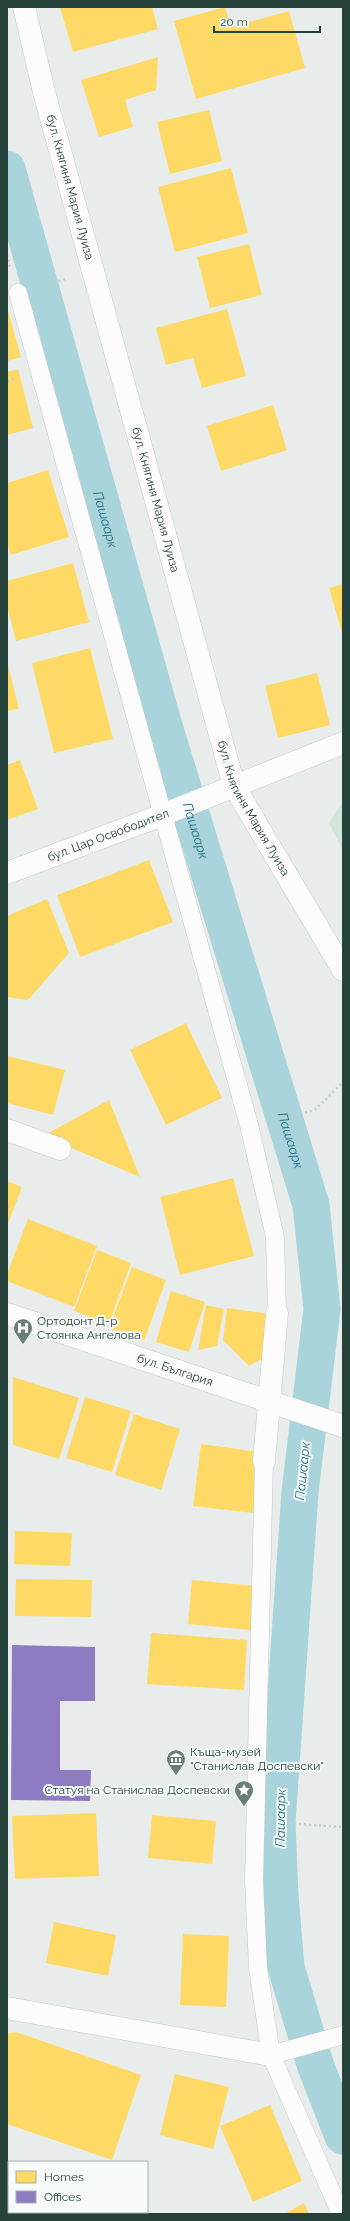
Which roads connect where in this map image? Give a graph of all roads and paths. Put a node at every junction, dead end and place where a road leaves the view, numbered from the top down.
1 (24, 7) edge
2 (65, 279) dead end
3 (36, 287) dead end
4 (18, 293) dead end
5 (343, 742) edge
6 (234, 786) junction
7 (162, 815) junction
8 (7, 873) edge
9 (343, 970) edge
10 (343, 1082) edge
11 (270, 1122) dead end
12 (7, 1130) edge
13 (60, 1149) dead end
14 (277, 1313) joint
15 (7, 1314) edge
16 (279, 1405) junction
17 (343, 1426) edge
18 (264, 1460) joint
19 (277, 1823) dead end
20 (343, 1827) edge
21 (7, 2008) edge
22 (342, 2035) edge
23 (280, 2053) junction
24 (341, 2214) edge

1 - 6 street, бул. Княгиня Мария Луиза
2 - 3 path
4 - 7 lane
5 - 6 street, бул. Цар Освободител
6 - 7 street, бул. Цар Освободител
6 - 9 street, бул. Княгиня Мария Луиза
7 - 8 street, бул. Цар Освободител
7 - 14 lane
10 - 11 path
12 - 13 street
14 - 16 street
15 - 16 street, бул. България
16 - 17 street, бул. България
16 - 18 street
18 - 23 lane
19 - 20 path
21 - 23 street
22 - 23 lane
23 - 24 lane

